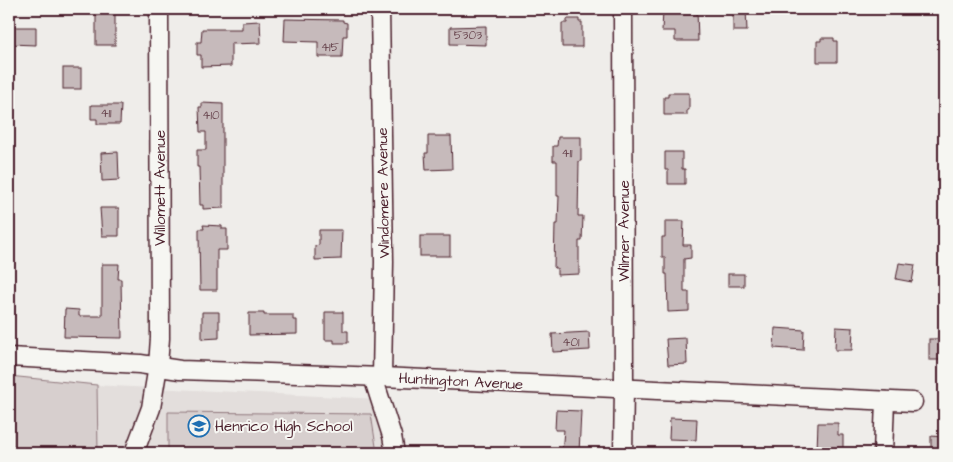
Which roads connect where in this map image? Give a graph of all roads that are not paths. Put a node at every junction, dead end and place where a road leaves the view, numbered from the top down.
1 (159, 9) edge
2 (380, 9) edge
3 (623, 9) edge
4 (9, 357) edge
5 (158, 366) junction
6 (377, 377) junction
7 (624, 388) junction
8 (885, 401) junction
9 (913, 402) dead end
10 (134, 453) edge
11 (395, 453) edge
12 (623, 453) edge
13 (883, 453) edge

1 - 5 street, Willomett Avenue
2 - 6 street, Windomere Avenue
3 - 7 street, Wilmer Avenue
4 - 5 street, Huntington Avenue
5 - 6 street, Huntington Avenue
5 - 10 street, Willomett Avenue
6 - 7 street, Huntington Avenue
6 - 11 street, Windomere Avenue
7 - 8 street, Huntington Avenue
7 - 12 street, Wilmer Avenue
8 - 9 street, Huntington Avenue
8 - 13 street

